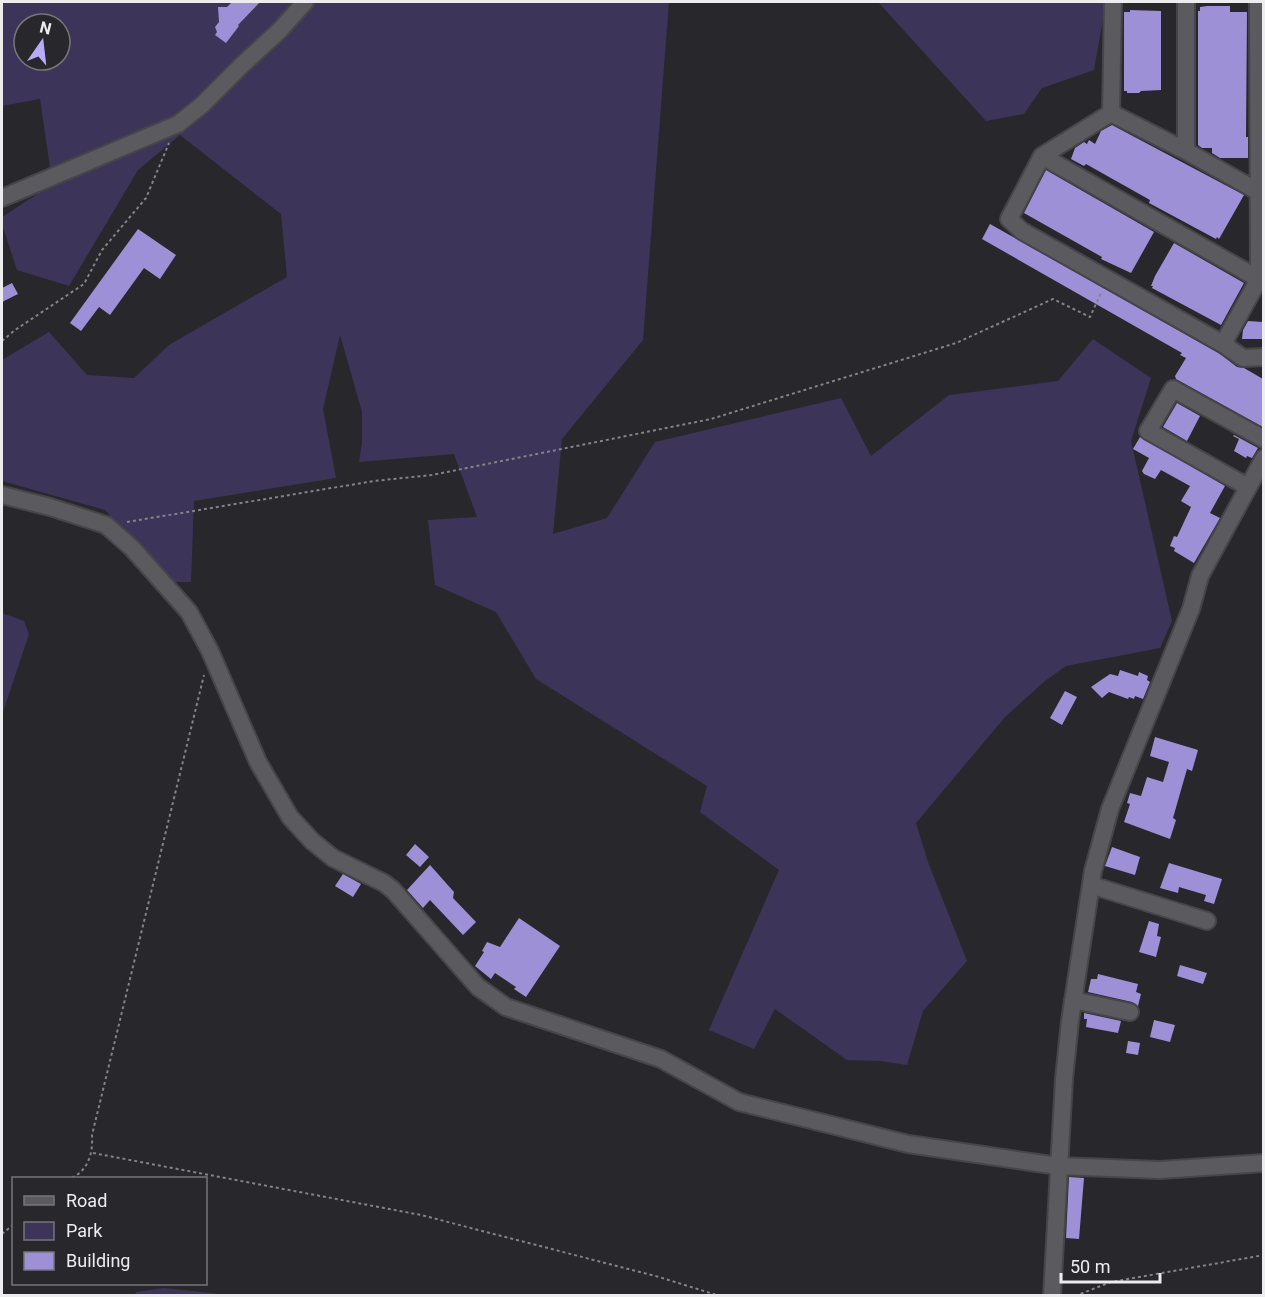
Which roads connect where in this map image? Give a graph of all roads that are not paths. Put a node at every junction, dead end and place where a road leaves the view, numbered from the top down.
1 (305, 2) edge
2 (1113, 2) edge
3 (1186, 2) edge
4 (1258, 2) edge
5 (1261, 48) edge
6 (1112, 113) junction
7 (1186, 151) junction
8 (1042, 156) junction
9 (1258, 192) junction
10 (2, 198) edge
11 (1261, 279) edge
12 (1223, 344) junction
13 (1263, 357) edge
14 (1263, 439) edge
15 (1263, 458) edge
16 (1248, 487) junction
17 (2, 495) edge
18 (1091, 885) junction
19 (1207, 921) dead end
20 (1073, 1000) junction
21 (1131, 1012) dead end
22 (1263, 1163) edge
23 (1058, 1166) junction
24 (1052, 1296) edge

1 - 10 street
2 - 6 street
3 - 7 street
4 - 5 street
5 - 9 street
6 - 7 street
6 - 8 street
7 - 9 street
8 - 11 street
8 - 12 street
9 - 11 street
11 - 12 street
12 - 13 street
14 - 16 street
15 - 16 street
16 - 18 street
17 - 23 street
18 - 19 street
18 - 20 street
20 - 21 street
20 - 23 street
22 - 23 street
23 - 24 street

